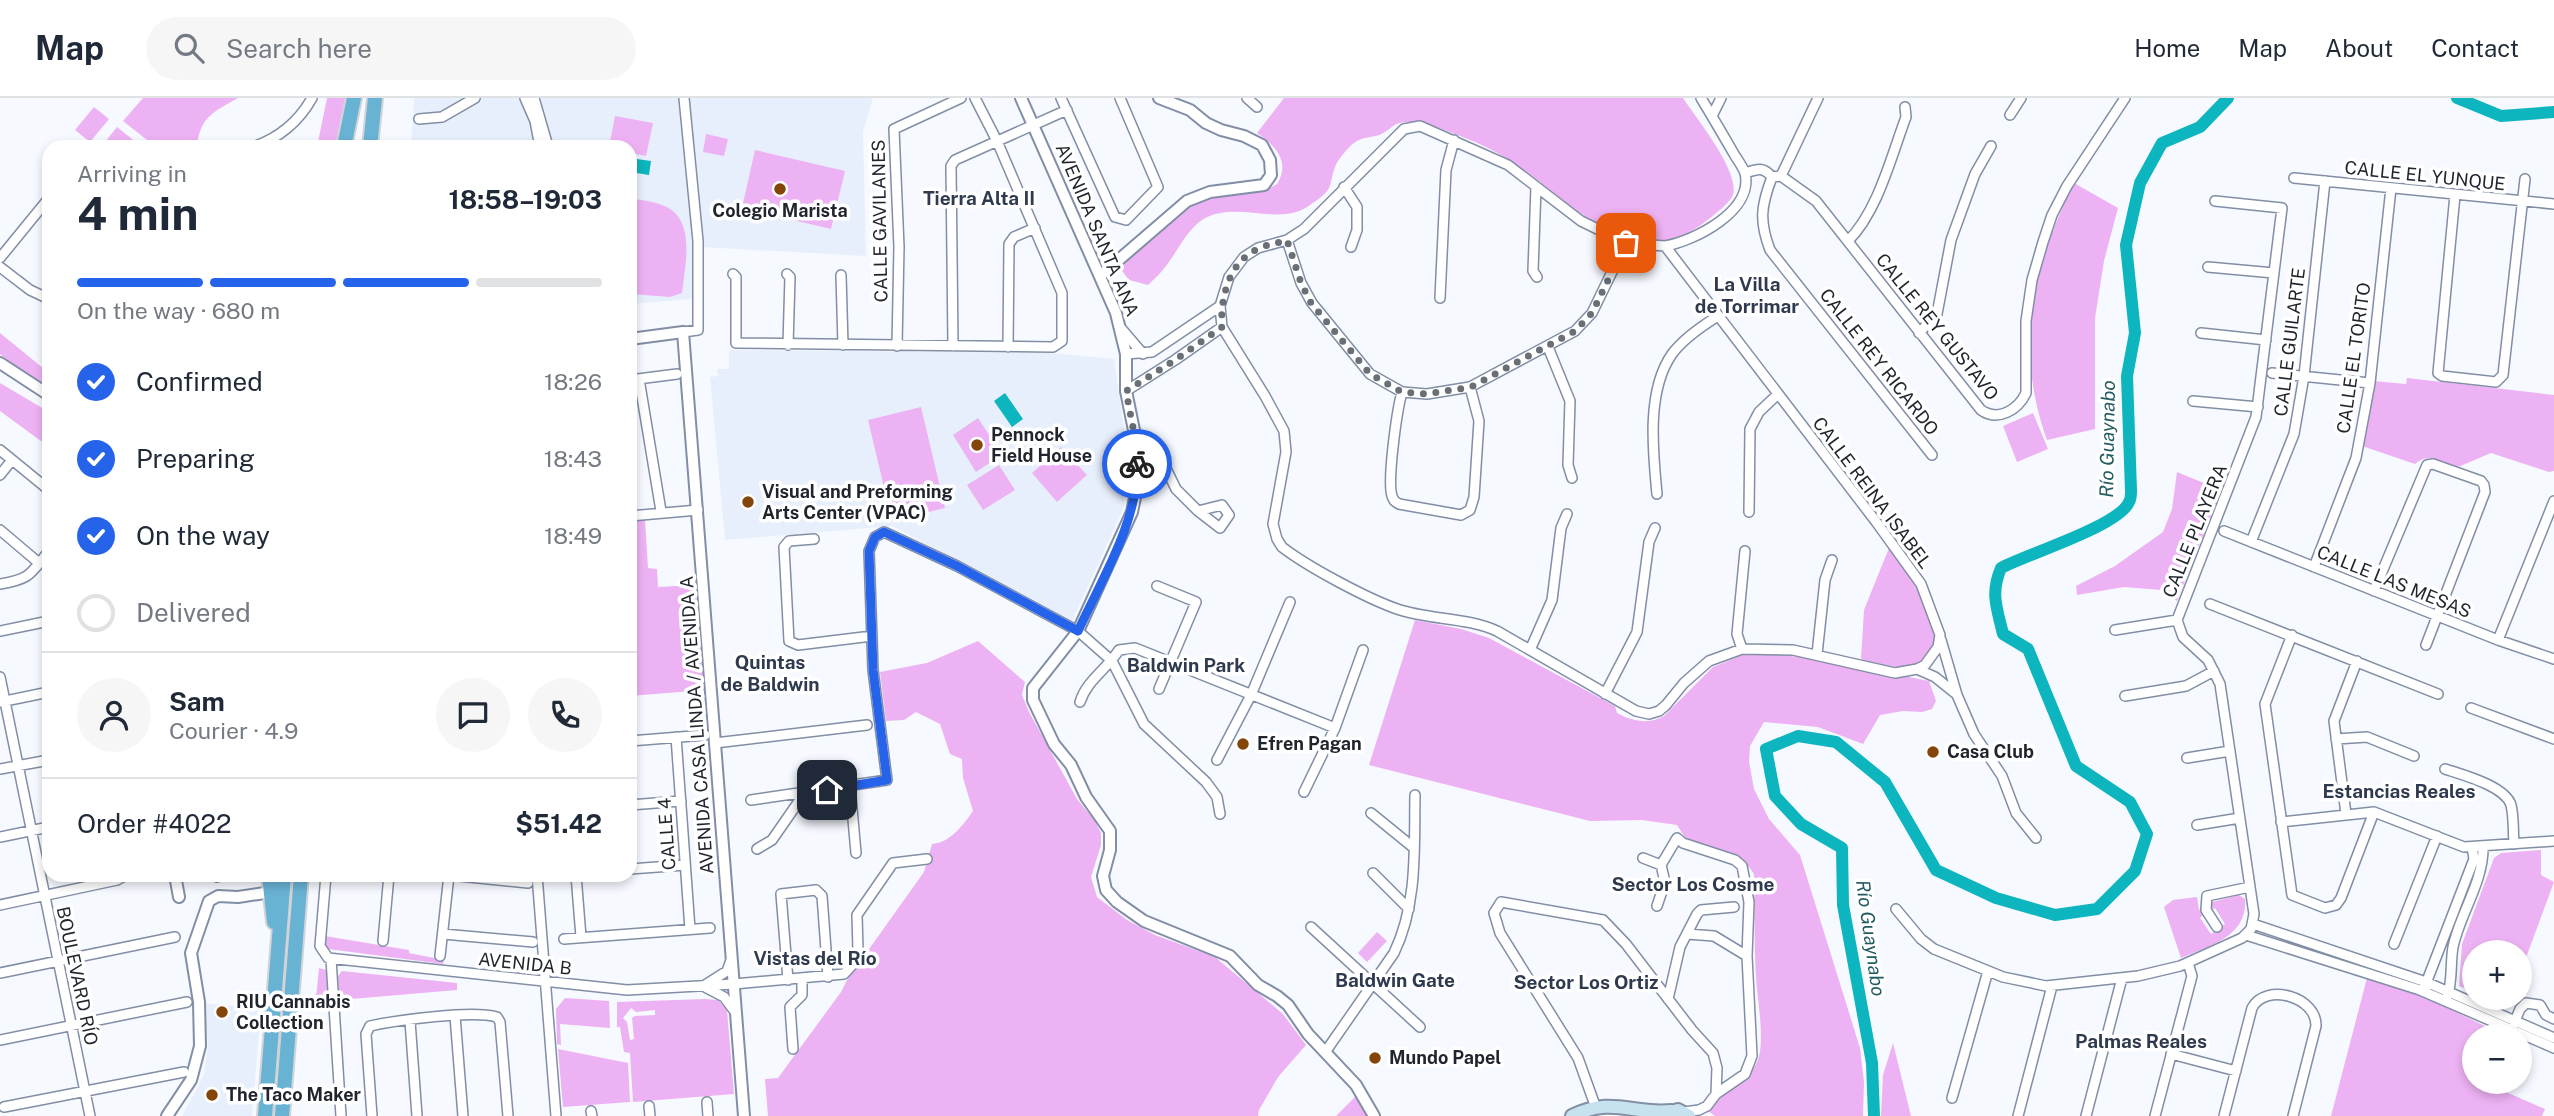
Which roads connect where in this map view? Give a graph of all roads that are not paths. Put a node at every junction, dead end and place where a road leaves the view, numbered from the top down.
1 (312, 98) edge
2 (355, 98) edge
3 (378, 98) edge
4 (475, 98) edge
5 (524, 98) edge
6 (534, 98) edge
7 (684, 98) edge
8 (961, 98) edge
9 (975, 98) edge
10 (1021, 98) edge
11 (1061, 98) edge
12 (1120, 98) edge
13 (1158, 98) edge
14 (1247, 98) edge
15 (1701, 98) edge
16 (1721, 98) edge
17 (1818, 98) edge
18 (2021, 98) edge
19 (2125, 98) edge
20 (1257, 107) dead end
21 (1905, 107) dead end
22 (1067, 110) junction
23 (2010, 115) dead end
24 (1712, 116) junction
25 (419, 119) dead end
26 (1033, 126) junction
27 (269, 140) edge
28 (346, 140) edge
29 (352, 140) edge
30 (371, 140) edge
31 (380, 140) edge
32 (540, 140) edge
33 (546, 140) edge
34 (1454, 140) junction
35 (997, 141) junction
36 (1990, 146) dead end
37 (1745, 173) junction
38 (1776, 176) junction
39 (2294, 178) dead end
40 (2525, 179) dead end
41 (2325, 181) junction
42 (1344, 187) junction
43 (1536, 187) junction
44 (2391, 188) junction
45 (2455, 195) junction
46 (2215, 201) dead end
47 (2523, 202) junction
48 (2554, 204) edge
49 (42, 207) edge
50 (1035, 228) junction
51 (1287, 240) junction
52 (1848, 241) junction
53 (1626, 243) junction
54 (1665, 246) junction
55 (1351, 247) dead end
56 (0, 258) edge
57 (0, 267) edge
58 (2208, 267) dead end
59 (2274, 273) junction
60 (733, 274) dead end
61 (787, 274) dead end
62 (841, 275) dead end
63 (1100, 276) junction
64 (1537, 277) dead end
65 (42, 296) edge
66 (1440, 298) dead end
67 (1220, 306) junction
68 (1718, 316) junction
69 (1119, 326) junction
70 (1218, 330) junction
71 (683, 332) junction
72 (2201, 332) dead end
73 (1919, 333) junction
74 (637, 338) edge
75 (2266, 340) junction
76 (788, 345) junction
77 (843, 345) junction
78 (897, 346) junction
79 (953, 346) junction
80 (1008, 347) junction
81 (1548, 347) junction
82 (1126, 354) junction
83 (1143, 354) junction
84 (0, 363) edge
85 (0, 372) edge
86 (2272, 373) dead end
87 (677, 374) dead end
88 (2304, 376) junction
89 (637, 380) edge
90 (2370, 383) junction
91 (1471, 387) junction
92 (42, 390) edge
93 (637, 390) edge
94 (1126, 391) junction
95 (1402, 392) junction
96 (1778, 394) junction
97 (42, 398) edge
98 (2193, 401) dead end
99 (2258, 407) junction
100 (1136, 443) junction
101 (0, 450) edge
102 (1932, 455) dead end
103 (12, 460) junction
104 (0, 475) edge
105 (1572, 478) dead end
106 (42, 484) edge
107 (1657, 494) dead end
108 (2554, 501) edge
109 (698, 510) junction
110 (661, 511) junction
111 (1198, 511) dead end
112 (1749, 512) dead end
113 (1567, 514) dead end
114 (637, 515) edge
115 (1655, 528) dead end
116 (0, 530) edge
117 (2224, 531) dead end
118 (814, 539) dead end
119 (2251, 542) junction
120 (1745, 551) dead end
121 (42, 559) edge
122 (1832, 560) dead end
123 (39, 563) junction
124 (2314, 567) junction
125 (0, 584) edge
126 (1157, 586) dead end
127 (2374, 591) junction
128 (1290, 602) dead end
129 (2210, 604) dead end
130 (2437, 615) junction
131 (2177, 620) junction
132 (42, 622) edge
133 (2115, 630) dead end
134 (0, 631) edge
135 (1078, 631) junction
136 (1940, 635) junction
137 (2292, 635) junction
138 (872, 636) junction
139 (2498, 640) junction
140 (2426, 645) dead end
141 (1742, 649) junction
142 (1363, 650) dead end
143 (1530, 650) junction
144 (1817, 653) junction
145 (2554, 659) edge
146 (1112, 661) junction
147 (2357, 661) junction
148 (1171, 662) junction
149 (1917, 669) junction
150 (2214, 671) junction
151 (0, 677) edge
152 (1159, 689) dead end
153 (42, 693) edge
154 (1605, 694) junction
155 (2438, 694) dead end
156 (1251, 695) junction
157 (1957, 695) junction
158 (2125, 696) dead end
159 (2, 701) edge
160 (1080, 702) dead end
161 (2471, 708) dead end
162 (867, 725) dead end
163 (1335, 728) junction
164 (705, 735) dead end
165 (676, 737) junction
166 (2336, 739) junction
167 (2554, 739) edge
168 (637, 740) edge
169 (716, 743) junction
170 (2230, 751) junction
171 (2414, 756) dead end
172 (2186, 758) dead end
173 (42, 761) edge
174 (1217, 761) dead end
175 (18, 766) junction
176 (2445, 768) dead end
177 (0, 769) edge
178 (850, 786) junction
179 (1304, 792) dead end
180 (804, 794) junction
181 (1415, 794) dead end
182 (751, 800) dead end
183 (681, 801) junction
184 (637, 804) edge
185 (2374, 812) junction
186 (1371, 813) dead end
187 (1220, 814) dead end
188 (2346, 814) junction
189 (2240, 818) junction
190 (2281, 822) junction
191 (2197, 825) dead end
192 (42, 829) edge
193 (32, 831) junction
194 (2437, 836) junction
195 (0, 837) edge
196 (2036, 838) dead end
197 (2554, 841) edge
198 (2514, 844) junction
199 (2483, 846) junction
200 (2472, 847) junction
201 (1414, 848) junction
202 (757, 849) dead end
203 (856, 853) dead end
204 (1643, 858) dead end
205 (927, 859) dead end
206 (1661, 864) junction
207 (685, 865) junction
208 (637, 868) edge
209 (1373, 873) dead end
210 (42, 881) edge
211 (42, 882) edge
212 (108, 882) edge
213 (176, 882) edge
214 (270, 882) edge
215 (283, 882) edge
216 (300, 882) edge
217 (325, 882) edge
218 (388, 882) edge
219 (448, 882) edge
220 (518, 882) edge
221 (538, 882) edge
222 (577, 882) edge
223 (528, 883) dead end
224 (2250, 887) junction
225 (271, 892) junction
226 (45, 896) junction
227 (179, 897) dead end
228 (0, 905) edge
229 (1657, 906) dead end
230 (1734, 907) dead end
231 (1409, 909) junction
232 (1896, 909) dead end
233 (2253, 924) junction
234 (1311, 927) dead end
235 (2217, 927) dead end
236 (710, 928) dead end
237 (690, 929) junction
238 (443, 934) junction
239 (1687, 934) junction
240 (2246, 935) junction
241 (175, 937) dead end
242 (581, 937) junction
243 (565, 939) dead end
244 (383, 941) dead end
245 (533, 943) dead end
246 (2394, 944) dead end
247 (440, 956) dead end
248 (1747, 956) junction
249 (732, 958) junction
250 (331, 959) junction
251 (58, 961) junction
252 (2188, 963) junction
253 (277, 968) junction
254 (1988, 971) junction
255 (0, 973) edge
256 (828, 977) junction
257 (2122, 978) junction
258 (802, 979) junction
259 (788, 980) junction
260 (546, 983) junction
261 (734, 984) junction
262 (1372, 984) junction
263 (703, 986) junction
264 (2052, 986) junction
265 (2424, 987) junction
266 (2449, 992) junction
267 (1668, 999) junction
268 (187, 1002) dead end
269 (2445, 1002) junction
270 (737, 1013) junction
271 (455, 1016) junction
272 (2551, 1018) edge
273 (410, 1021) junction
274 (2507, 1024) edge
275 (2509, 1024) edge
276 (2514, 1024) edge
277 (72, 1026) junction
278 (1420, 1027) dead end
279 (2532, 1034) joint
280 (0, 1040) edge
281 (2554, 1044) edge
282 (793, 1049) dead end
283 (1326, 1051) junction
284 (2171, 1054) junction
285 (2236, 1070) junction
286 (184, 1072) dead end
287 (85, 1090) junction
288 (1716, 1094) junction
289 (1952, 1098) dead end
290 (707, 1102) dead end
291 (4, 1107) dead end
292 (1596, 1108) junction
293 (1667, 1113) edge
294 (1687, 1114) edge
295 (90, 1116) edge
296 (167, 1116) edge
297 (265, 1116) edge
298 (282, 1116) edge
299 (341, 1116) edge
300 (372, 1116) edge
301 (417, 1116) edge
302 (463, 1116) edge
303 (508, 1116) edge
304 (556, 1116) edge
305 (708, 1116) edge
306 (744, 1116) edge
307 (1374, 1116) edge
308 (1572, 1116) edge
309 (2018, 1116) edge
310 (2086, 1116) edge
311 (2155, 1116) edge
312 (2224, 1116) edge
313 (2292, 1116) edge

1 - 27 street
2 - 28 highway
2 - 29 highway
3 - 30 highway
3 - 31 highway
4 - 25 street
5 - 32 street
6 - 33 street
7 - 71 street
8 - 78 street, CALLE GAVILANES
9 - 35 street
10 - 26 street, AVENIDA SANTA ANA
11 - 22 street
12 - 22 street
13 - 63 street
14 - 20 street
15 - 24 street
16 - 24 street
17 - 38 street, CALLE REY RICARDO
18 - 23 street
19 - 73 street, CALLE REY GUSTAVO
21 - 52 street
22 - 26 street
24 - 37 street
26 - 35 street
26 - 63 street, AVENIDA SANTA ANA
34 - 42 street
34 - 43 street
34 - 66 street
35 - 50 street
35 - 79 street
36 - 73 street
37 - 38 street, CALLE REY GUSTAVO
37 - 54 street
38 - 52 street, CALLE REY GUSTAVO
38 - 102 street, CALLE REY RICARDO
39 - 41 street, CALLE EL YUNQUE
40 - 47 street
41 - 44 street, CALLE EL YUNQUE
41 - 88 street, CALLE GUILARTE
42 - 51 street
42 - 55 street
43 - 53 street
43 - 64 street
44 - 45 street, CALLE EL YUNQUE
44 - 90 street, CALLE EL TORITO
45 - 47 street, CALLE EL YUNQUE
45 - 47 street
46 - 59 street, CALLE PLAYERA
47 - 48 street, CALLE EL YUNQUE
49 - 56 street
50 - 80 street
50 - 80 street
51 - 67 street
51 - 95 street
52 - 73 street, CALLE REY GUSTAVO
53 - 54 street
53 - 81 street
54 - 68 street, CALLE REINA ISABEL
57 - 65 street
58 - 59 street
59 - 75 street, CALLE PLAYERA
60 - 76 street
61 - 76 street
62 - 77 street
63 - 69 street, AVENIDA SANTA ANA
67 - 70 street
67 - 83 street
68 - 96 street, CALLE REINA ISABEL
68 - 107 street
69 - 82 street, AVENIDA SANTA ANA
69 - 83 street
70 - 94 street
70 - 143 street
71 - 74 street
71 - 109 street, AVENIDA CASA LINDA / AVENIDA A
72 - 75 street
75 - 99 street, CALLE PLAYERA
76 - 77 street
77 - 78 street
78 - 79 street
79 - 80 street
81 - 91 street
81 - 105 street
82 - 83 street
82 - 94 street, AVENIDA SANTA ANA
84 - 92 street
85 - 97 street
86 - 88 street
87 - 89 street
88 - 90 street
88 - 119 street, CALLE GUILARTE
90 - 124 street, CALLE EL TORITO
91 - 95 street
91 - 95 street
93 - 110 street
94 - 100 street, AVENIDA SANTA ANA
96 - 112 street
96 - 136 street, CALLE REINA ISABEL
98 - 99 street
99 - 131 street, CALLE PLAYERA
100 - 111 street
100 - 135 street, AVENIDA SANTA ANA
101 - 103 street
103 - 104 street
103 - 106 street
108 - 139 street
109 - 110 street
109 - 169 street, AVENIDA CASA LINDA / AVENIDA A
110 - 114 street
113 - 143 street
115 - 154 street
116 - 123 street
117 - 119 street, CALLE LAS MESAS
118 - 138 street
119 - 124 street, CALLE LAS MESAS
120 - 141 street
121 - 123 street
122 - 144 street
123 - 125 street
124 - 127 street, CALLE LAS MESAS
126 - 148 street
127 - 130 street, CALLE LAS MESAS
127 - 130 street
128 - 156 street
129 - 137 street
130 - 139 street, CALLE LAS MESAS
130 - 140 street
131 - 133 street
131 - 150 street, CALLE PLAYERA
132 - 134 street
135 - 138 street
135 - 146 street
135 - 283 street, AVENIDA SANTA ANA
136 - 149 street
136 - 157 street, CALLE REINA ISABEL
137 - 147 street
137 - 190 street
138 - 178 street
139 - 145 street, CALLE LAS MESAS
141 - 144 street
141 - 154 street
142 - 163 street
143 - 154 street
144 - 149 street
146 - 148 street
146 - 160 street
146 - 187 street
147 - 155 street
147 - 166 street
148 - 152 street
148 - 156 street
149 - 157 street
150 - 158 street
150 - 170 street, CALLE PLAYERA
151 - 159 street, BOULEVARD RÍO
153 - 159 street
156 - 163 street
156 - 174 street
157 - 196 street, CALLE REINA ISABEL
159 - 175 street, BOULEVARD RÍO
161 - 167 street
162 - 169 street
163 - 179 street
164 - 165 street
165 - 168 street
165 - 183 street, CALLE 4
166 - 171 street
166 - 188 street
169 - 249 street, AVENIDA CASA LINDA / AVENIDA A
170 - 172 street
170 - 189 street, CALLE PLAYERA
173 - 175 street
175 - 177 street
175 - 193 street, BOULEVARD RÍO
176 - 198 street
178 - 180 street
178 - 203 street
180 - 182 street
180 - 202 street
181 - 201 street
183 - 184 street
183 - 207 street, CALLE 4
185 - 188 street
185 - 190 street
185 - 194 street
186 - 201 street
188 - 190 street
189 - 191 street
189 - 224 street, CALLE PLAYERA
192 - 193 street
193 - 195 street
193 - 210 street, BOULEVARD RÍO
194 - 200 street
194 - 246 street
197 - 198 street
198 - 199 street
199 - 200 street
199 - 266 street
200 - 265 street
201 - 231 street
204 - 206 street
205 - 256 street
206 - 229 street
206 - 248 street
207 - 208 street
207 - 237 street, CALLE 4
209 - 231 street
211 - 226 street, BOULEVARD RÍO
212 - 226 street
213 - 227 street
214 - 225 highway
215 - 253 highway
216 - 298 highway
217 - 250 street
218 - 244 street
219 - 238 street
220 - 223 street
221 - 260 street
222 - 242 street
224 - 233 street, CALLE PLAYERA
224 - 235 street
225 - 253 highway
225 - 296 street
226 - 228 street
226 - 251 street, BOULEVARD RÍO
230 - 239 street
231 - 262 street
232 - 254 street
233 - 240 street
233 - 265 street
234 - 262 street
236 - 237 street
237 - 242 street
238 - 245 street
238 - 247 street
239 - 248 street
239 - 267 street
240 - 252 street
240 - 265 street
241 - 251 street
242 - 243 street
248 - 288 street
249 - 261 street, AVENIDA CASA LINDA / AVENIDA A
249 - 263 street
250 - 260 street, AVENIDA B
250 - 299 street
251 - 255 street
251 - 277 street, BOULEVARD RÍO
252 - 257 street
252 - 284 street
253 - 297 highway
254 - 264 street
254 - 289 street
256 - 258 street, AVENIDA B
256 - 259 street
257 - 264 street
257 - 310 street
258 - 259 street, AVENIDA B
258 - 282 street
259 - 261 street, AVENIDA B
260 - 263 street, AVENIDA B
260 - 304 street
261 - 263 street, AVENIDA B
261 - 270 street, AVENIDA CASA LINDA / AVENIDA A
262 - 278 street
262 - 283 street
263 - 270 street
264 - 309 street
265 - 266 street
265 - 269 street
266 - 269 street
266 - 275 street
267 - 288 street
267 - 292 street
268 - 277 street
269 - 274 street
270 - 306 street, AVENIDA CASA LINDA / AVENIDA A
271 - 273 street
271 - 302 street
271 - 303 street
272 - 276 street
272 - 279 street
273 - 300 street
273 - 301 street
277 - 280 street
277 - 287 street, BOULEVARD RÍO
279 - 281 street
283 - 307 street, AVENIDA SANTA ANA
284 - 285 street
284 - 311 street
285 - 312 street
285 - 313 street
286 - 287 street
287 - 291 street
287 - 295 street, BOULEVARD RÍO
288 - 294 street
290 - 305 street
292 - 293 main road
292 - 308 main road
293 - 294 main road

